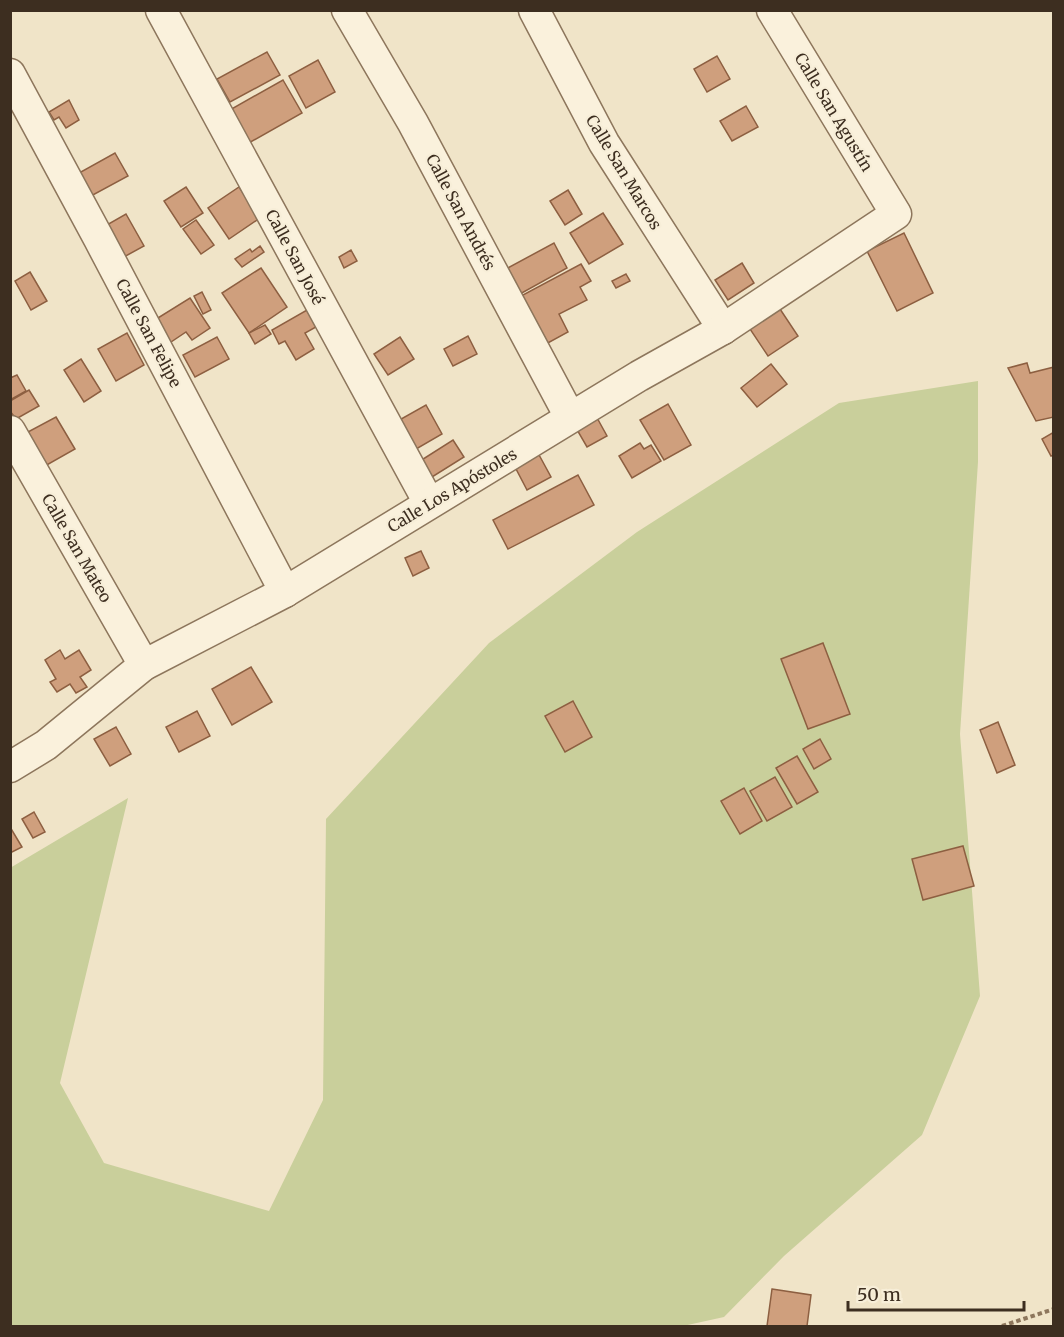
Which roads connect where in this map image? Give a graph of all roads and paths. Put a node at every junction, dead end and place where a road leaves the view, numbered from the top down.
1 (161, 10) edge
2 (347, 10) edge
3 (534, 10) edge
4 (772, 10) edge
5 (10, 74) edge
6 (896, 214) joint
7 (723, 329) junction
8 (570, 417) junction
9 (10, 431) edge
10 (429, 503) junction
11 (285, 592) junction
12 (144, 665) junction
13 (10, 767) edge
14 (1053, 1308) edge
15 (1002, 1326) edge

1 - 10 street, Calle San José
2 - 8 street, Calle San Andrés
3 - 7 street, Calle San Marcos
4 - 6 street, Calle San Agustín
5 - 11 street, Calle San Felipe
6 - 7 street, Calle Los Apóstoles
7 - 8 street, Calle Los Apóstoles
8 - 10 street, Calle Los Apóstoles
9 - 12 street, Calle San Mateo
10 - 11 street, Calle Los Apóstoles
11 - 12 street, Calle Los Apóstoles
12 - 13 street, Calle Los Apóstoles
14 - 15 path

